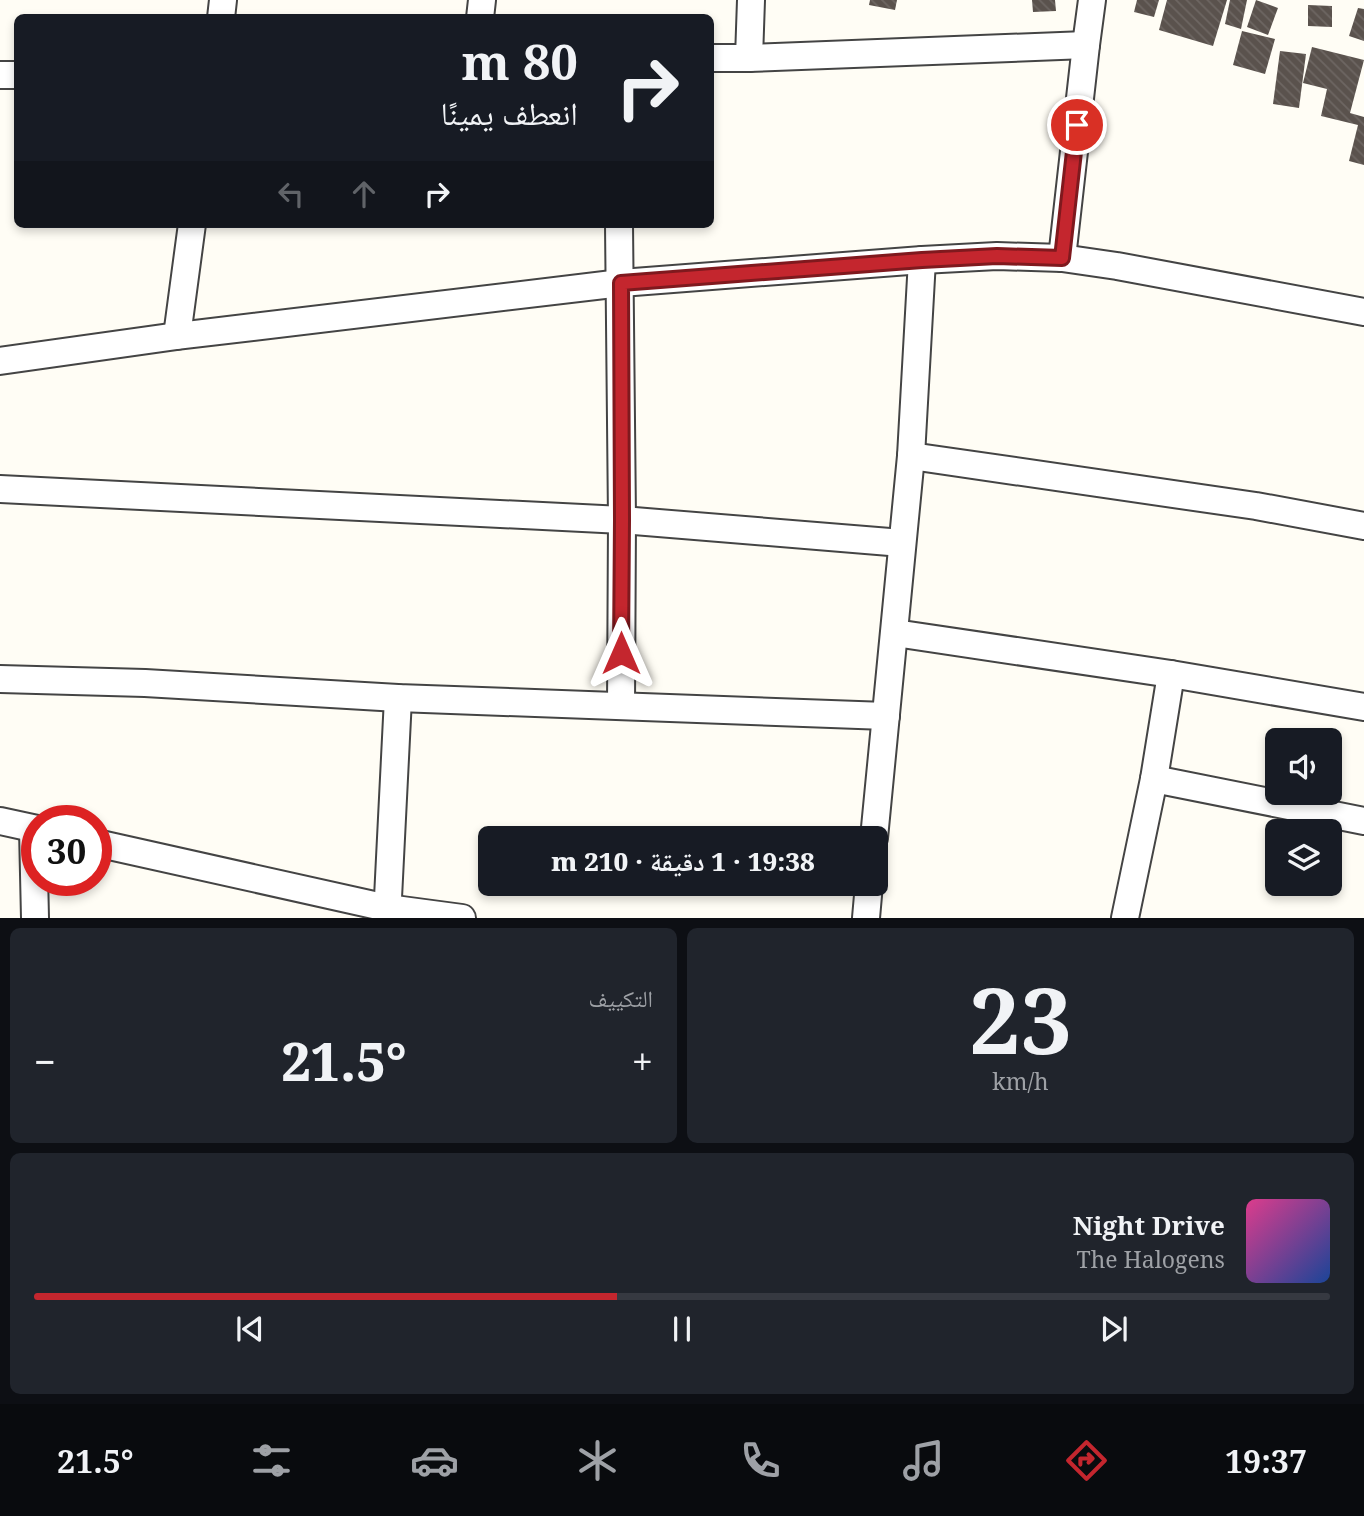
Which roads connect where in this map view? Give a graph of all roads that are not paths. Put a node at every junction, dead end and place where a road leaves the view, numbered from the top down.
1 (751, 0) edge
2 (1092, 0) edge
3 (1086, 45) junction
4 (714, 58) edge
5 (749, 58) junction
6 (191, 228) edge
7 (619, 228) edge
8 (1062, 258) junction
9 (922, 260) junction
10 (621, 283) junction
11 (1364, 312) edge
12 (177, 336) junction
13 (0, 361) edge
14 (911, 456) junction
15 (0, 489) edge
16 (622, 520) junction
17 (1364, 526) edge
18 (902, 543) junction
19 (895, 633) junction
20 (1171, 674) junction
21 (0, 680) edge
22 (398, 698) junction
23 (621, 706) junction
24 (1364, 707) edge
25 (886, 716) junction
26 (1154, 779) junction
27 (0, 821) edge
28 (1364, 821) edge
29 (21, 826) edge
30 (875, 826) edge
31 (112, 847) edge
32 (35, 896) edge
33 (868, 896) edge
34 (387, 913) edge
35 (35, 918) edge
36 (462, 918) edge
37 (866, 918) edge
38 (1125, 918) edge

1 - 5 street
2 - 3 street
3 - 5 street
3 - 8 street
4 - 5 street
6 - 12 street
7 - 10 street
8 - 9 street
8 - 11 street
9 - 10 street
9 - 14 street
10 - 12 street
10 - 16 street
12 - 13 street
14 - 17 street
14 - 18 street
15 - 16 street
16 - 18 street
16 - 23 street
18 - 19 street
19 - 20 street
19 - 25 street
20 - 24 street
20 - 26 street
21 - 22 street
22 - 23 street
22 - 34 street
23 - 25 street
25 - 30 street
26 - 28 street
26 - 38 street
27 - 29 street
31 - 34 street
32 - 35 street
33 - 37 street
34 - 36 street

